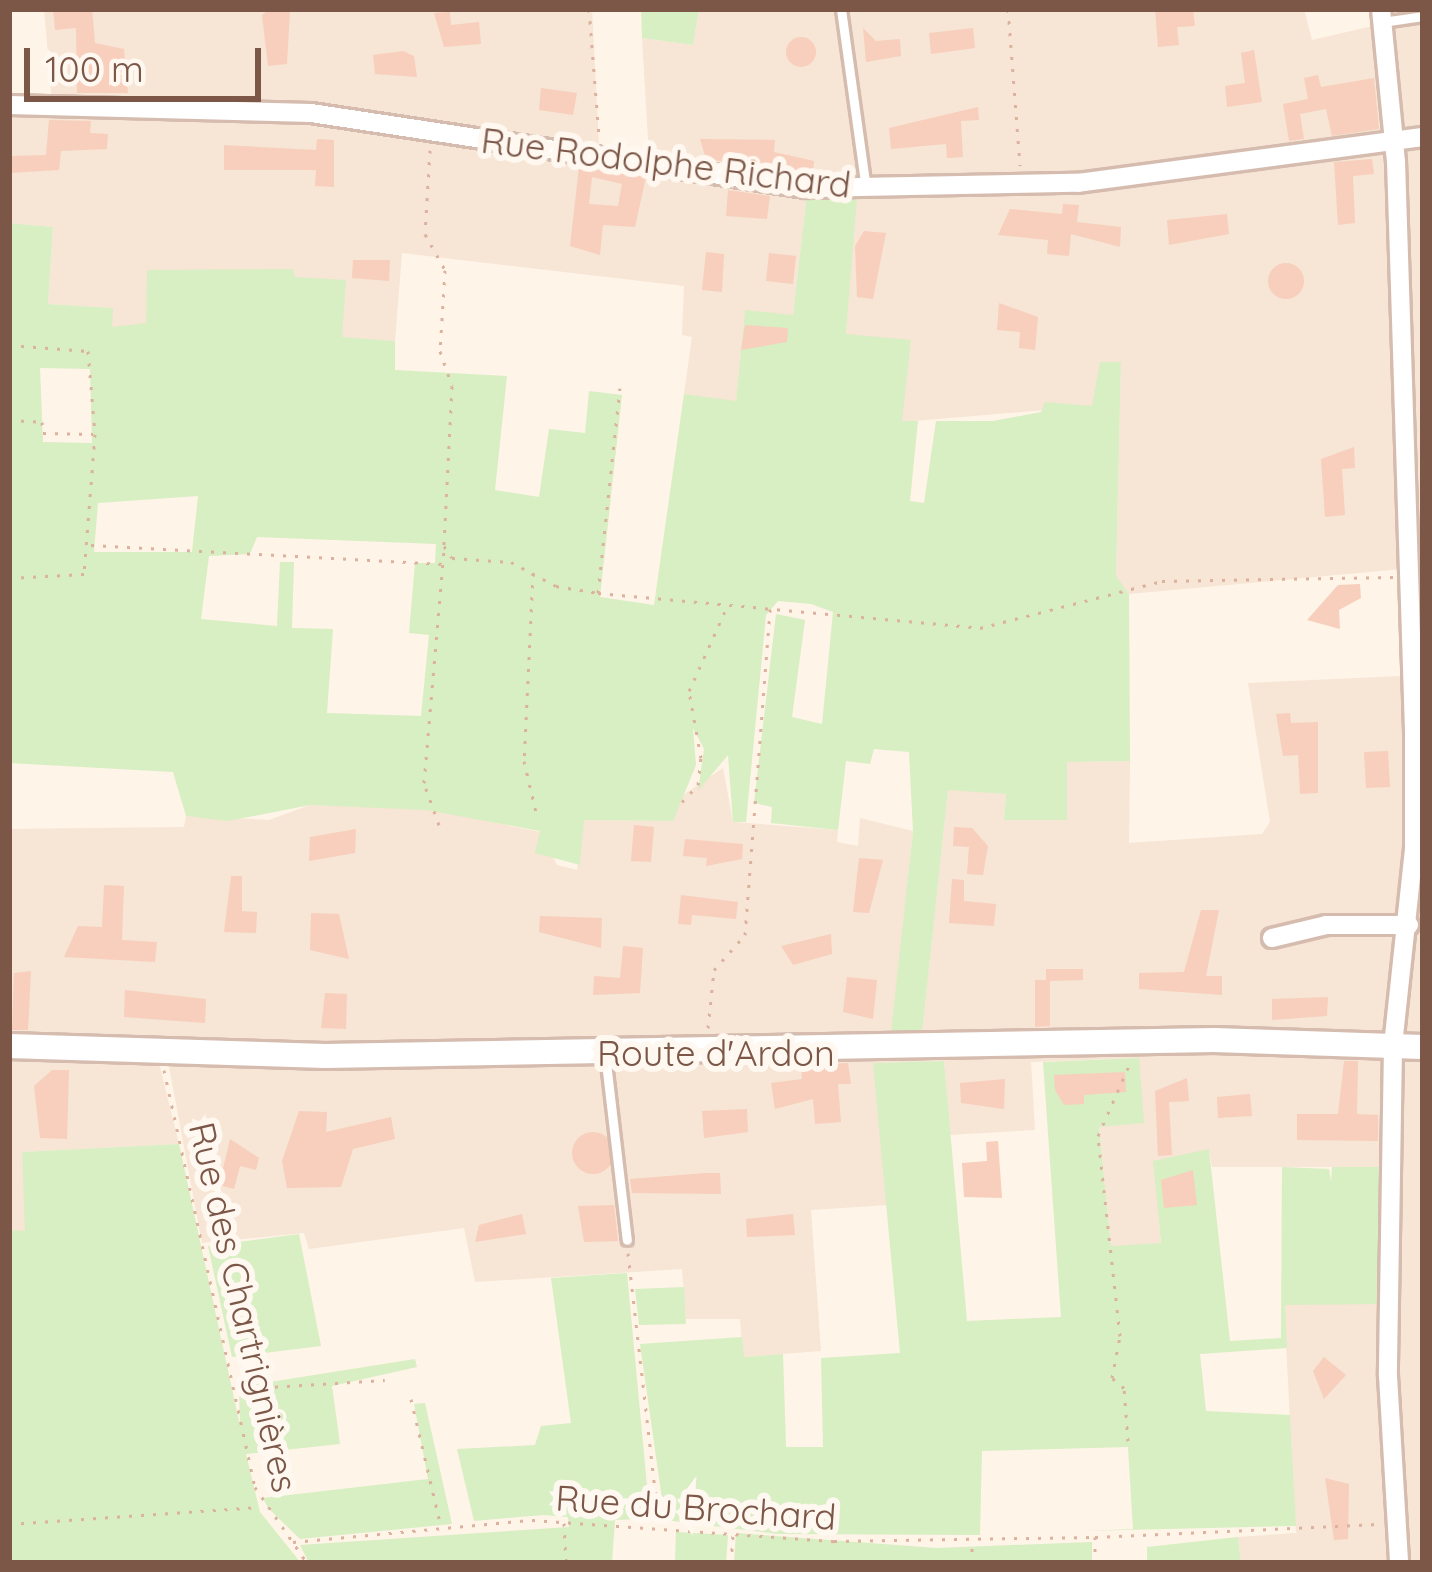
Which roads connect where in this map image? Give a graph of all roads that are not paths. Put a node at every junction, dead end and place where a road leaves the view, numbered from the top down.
1 (841, 9) edge
2 (1382, 15) edge
3 (1423, 16) edge
4 (9, 105) edge
5 (1423, 136) edge
6 (1395, 142) junction
7 (866, 188) junction
8 (1408, 925) junction
9 (1272, 938) dead end
10 (9, 1046) edge
11 (1394, 1046) junction
12 (1423, 1047) edge
13 (605, 1054) junction
14 (627, 1240) road end
15 (1399, 1563) edge

1 - 7 lane
2 - 3 lane
2 - 6 street
4 - 7 street, Rue Rodolphe Richard
5 - 6 street, Rue Rodolphe Richard
6 - 7 street, Rue Rodolphe Richard
6 - 8 street
8 - 9 street
8 - 11 street
10 - 13 street, Route d'Ardon
11 - 12 street, Route d'Ardon
11 - 13 street, Route d'Ardon
11 - 15 street
13 - 14 lane

